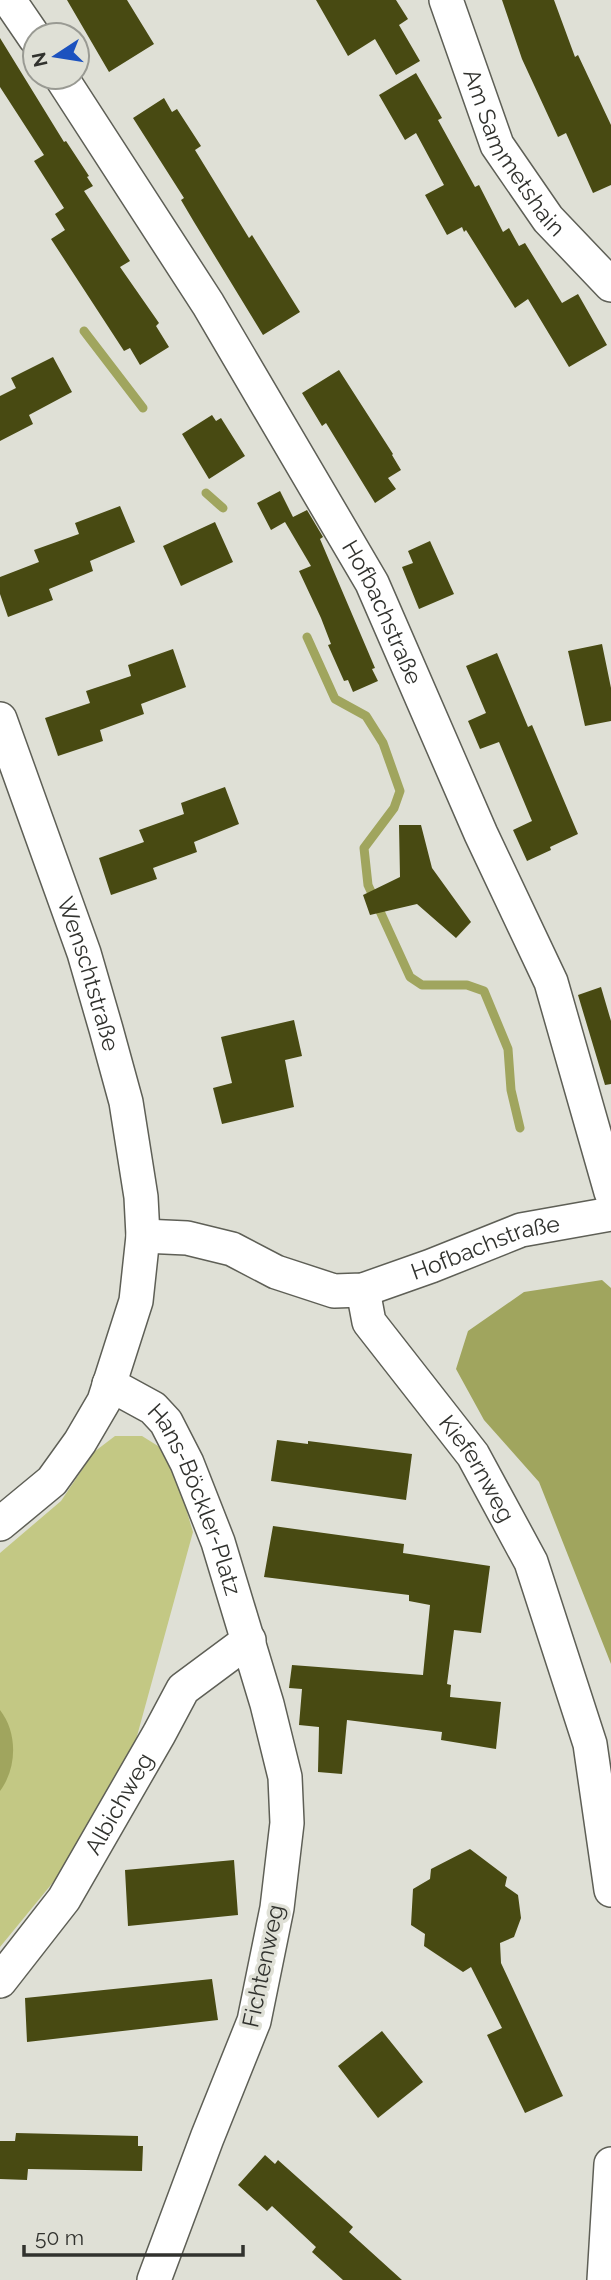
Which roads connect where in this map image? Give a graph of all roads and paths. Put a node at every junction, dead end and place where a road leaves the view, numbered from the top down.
1 (9, 0) edge
2 (446, 0) edge
3 (23, 21) edge
4 (70, 91) edge
5 (611, 285) edge
6 (0, 719) edge
7 (611, 1192) edge
8 (611, 1214) edge
9 (143, 1236) junction
10 (363, 1290) junction
11 (109, 1384) junction
12 (0, 1524) edge
13 (248, 1640) junction
14 (611, 1890) edge
15 (0, 1981) edge
16 (611, 2164) edge
17 (154, 2280) edge
18 (604, 2280) edge

1 - 3 street
2 - 5 street, Am Sammetshain
4 - 7 street, Hofbachstraße
6 - 9 street, Wenschtstraße
8 - 10 street, Hofbachstraße
9 - 10 street
9 - 11 street, Wenschtstraße
10 - 14 street, Kiefernweg
11 - 12 street, Wenschtstraße
11 - 13 street, Hans-Böckler-Platz
13 - 15 street, Albichweg
13 - 17 street, Fichtenweg
16 - 18 street

